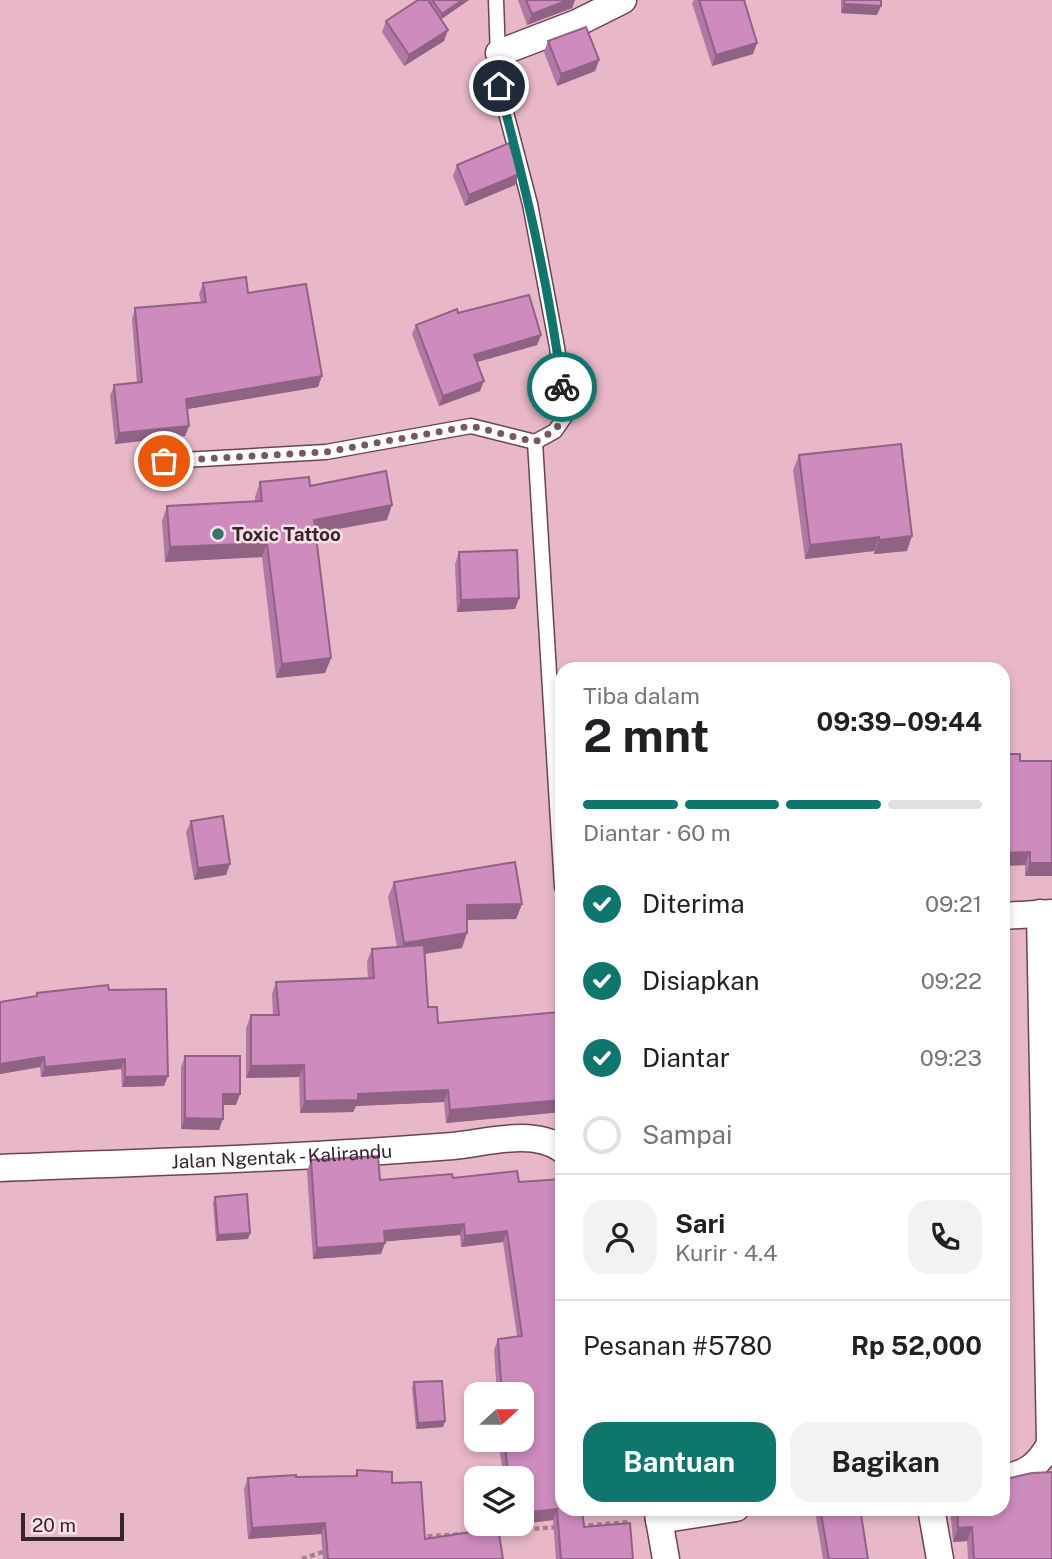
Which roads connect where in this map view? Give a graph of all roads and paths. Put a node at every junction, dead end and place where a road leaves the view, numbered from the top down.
1 (496, 0) edge
2 (623, 0) edge
3 (499, 53) junction
4 (535, 442) junction
5 (164, 461) dead end
6 (555, 772) edge
7 (1046, 913) edge
8 (1010, 916) edge
9 (555, 1145) edge
10 (0, 1168) edge
11 (1010, 1476) edge
12 (645, 1516) edge
13 (658, 1516) edge
14 (932, 1516) edge
15 (578, 1526) edge
16 (565, 1527) edge
17 (534, 1529) edge
18 (464, 1533) edge
19 (416, 1537) edge
20 (331, 1549) edge
21 (302, 1559) edge
22 (666, 1559) edge
23 (940, 1559) edge

1 - 3 lane
2 - 3 street
3 - 4 lane
4 - 5 lane
4 - 6 lane
7 - 8 street
7 - 11 street
9 - 10 street, Jalan Ngentak - Kalirandu
12 - 15 path
13 - 22 street
14 - 23 street
16 - 17 path
18 - 19 path
20 - 21 path

